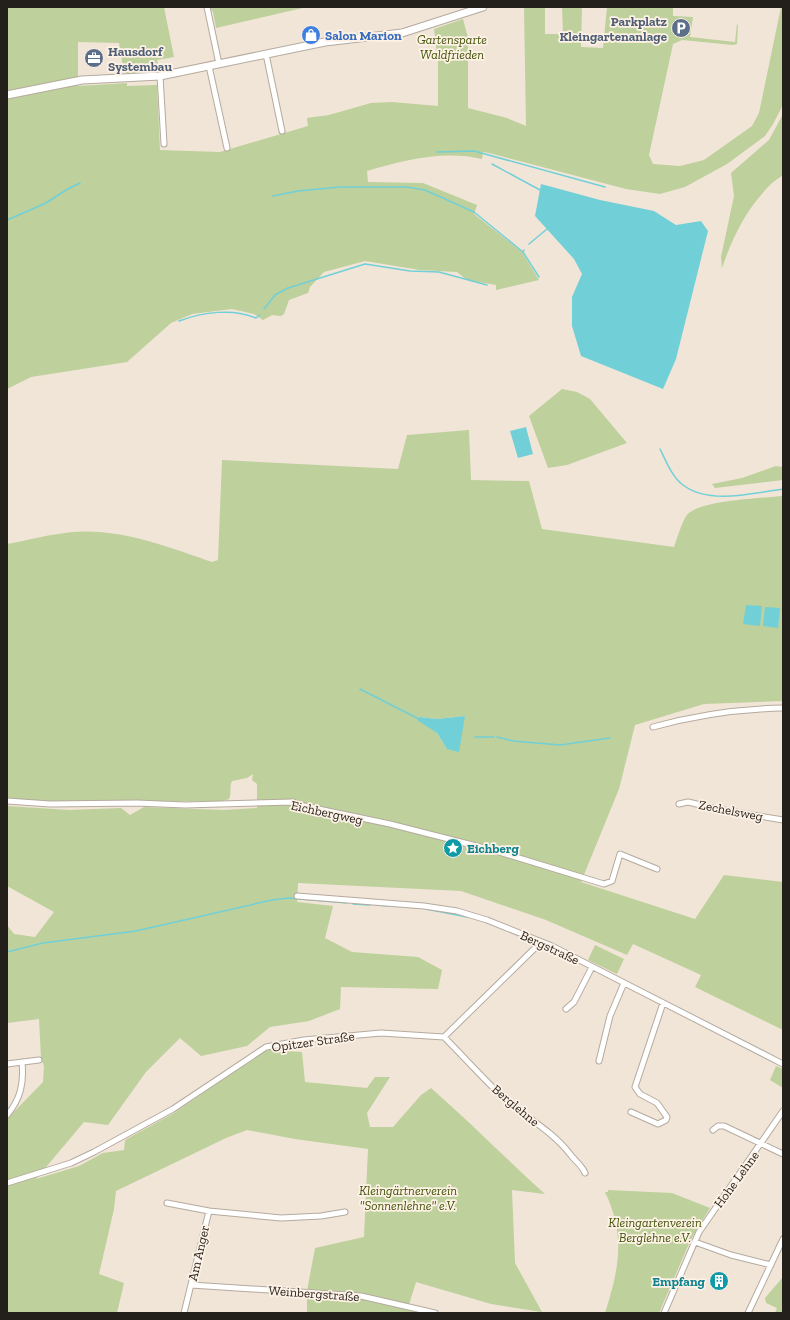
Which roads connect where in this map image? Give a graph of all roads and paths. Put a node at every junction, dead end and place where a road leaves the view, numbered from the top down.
1 (208, 7) edge
2 (483, 7) edge
3 (266, 54) junction
4 (219, 64) junction
5 (209, 66) junction
6 (160, 76) junction
7 (7, 95) edge
8 (282, 131) dead end
9 (164, 144) dead end
10 (227, 148) dead end
11 (783, 708) edge
12 (653, 727) dead end
13 (7, 801) edge
14 (678, 804) dead end
15 (783, 820) edge
16 (658, 869) dead end
17 (297, 896) dead end
18 (544, 943) junction
19 (592, 967) junction
20 (624, 983) junction
21 (663, 1003) junction
22 (566, 1009) dead end
23 (444, 1037) junction
24 (39, 1060) dead end
25 (599, 1061) dead end
26 (22, 1062) junction
27 (7, 1064) edge
28 (783, 1064) edge
29 (631, 1112) dead end
30 (783, 1112) edge
31 (7, 1115) edge
32 (713, 1130) dead end
33 (762, 1143) junction
34 (783, 1154) edge
35 (586, 1173) dead end
36 (7, 1183) edge
37 (167, 1203) dead end
38 (209, 1211) junction
39 (345, 1212) dead end
40 (783, 1239) edge
41 (695, 1242) junction
42 (771, 1265) junction
43 (191, 1285) junction
44 (184, 1313) edge
45 (435, 1313) edge
46 (664, 1313) edge
47 (748, 1313) edge

1 - 4 street
2 - 3 street
3 - 4 street
3 - 8 street
4 - 5 street
5 - 6 street
5 - 10 street
6 - 7 street
6 - 9 street
11 - 12 street
13 - 16 street, Eichbergweg
14 - 15 street, Zechelsweg
17 - 18 street, Bergstraße
18 - 19 street, Bergstraße
18 - 23 street
19 - 20 street, Bergstraße
19 - 22 street
20 - 21 street, Bergstraße
20 - 25 street
21 - 28 street, Bergstraße
21 - 29 street
23 - 35 street, Berglehne
23 - 36 street, Opitzer Straße
24 - 26 street
26 - 27 street
26 - 31 street
30 - 33 street, Hohe Lehne
32 - 33 street
33 - 34 street
33 - 41 street, Hohe Lehne
37 - 38 street, Am Anger
38 - 39 street
38 - 43 street, Am Anger
40 - 42 street
41 - 42 street
41 - 46 street, Hohe Lehne
42 - 47 street
43 - 44 street, Am Anger
43 - 45 street, Weinbergstraße

